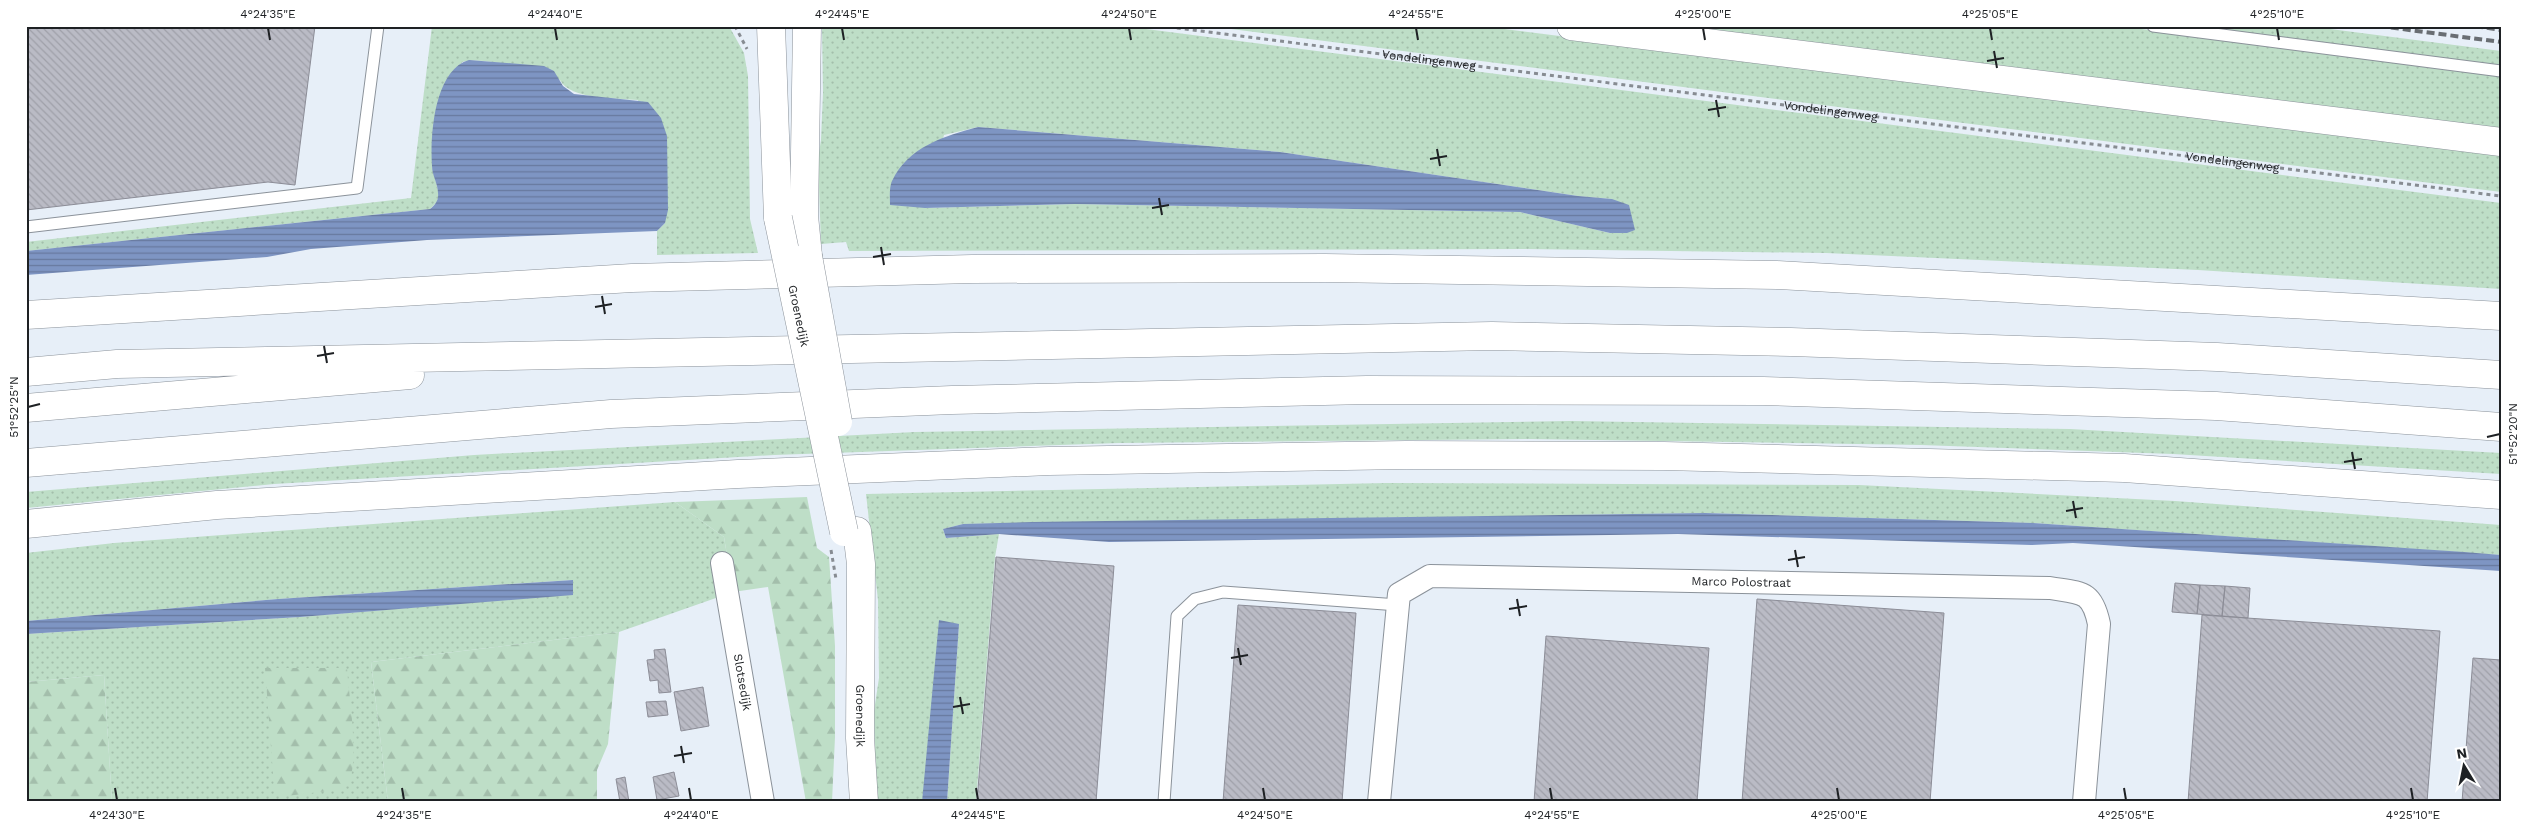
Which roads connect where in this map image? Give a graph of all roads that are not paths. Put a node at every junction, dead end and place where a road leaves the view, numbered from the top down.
1 (378, 26) edge
2 (771, 26) edge
3 (807, 26) edge
4 (1571, 26) edge
5 (2153, 26) edge
6 (2501, 72) edge
7 (2501, 142) edge
8 (791, 217) junction
9 (26, 227) edge
10 (26, 315) edge
11 (2501, 316) edge
12 (681, 352) junction
13 (26, 372) edge
14 (2501, 375) edge
15 (26, 408) edge
16 (2501, 427) edge
17 (26, 463) edge
18 (2501, 495) edge
19 (26, 524) edge
20 (851, 532) junction
21 (722, 563) dead end
22 (1398, 605) junction
23 (763, 802) edge
24 (864, 802) edge
25 (1164, 802) edge
26 (1379, 802) edge
27 (2084, 802) edge

1 - 9 lane
2 - 8 main road, Groenedijk
3 - 8 main road, Groenedijk
4 - 7 main road
5 - 6 lane
8 - 20 main road, Groenedijk, bridge
8 - 20 main road, Groenedijk, bridge
10 - 11 main road
12 - 13 main road
12 - 14 main road
12 - 15 main road
16 - 17 main road
18 - 19 main road
20 - 24 main road, Groenedijk
21 - 23 street, Slotsedijk
22 - 25 lane
22 - 26 street
22 - 27 street, Marco Polostraat

